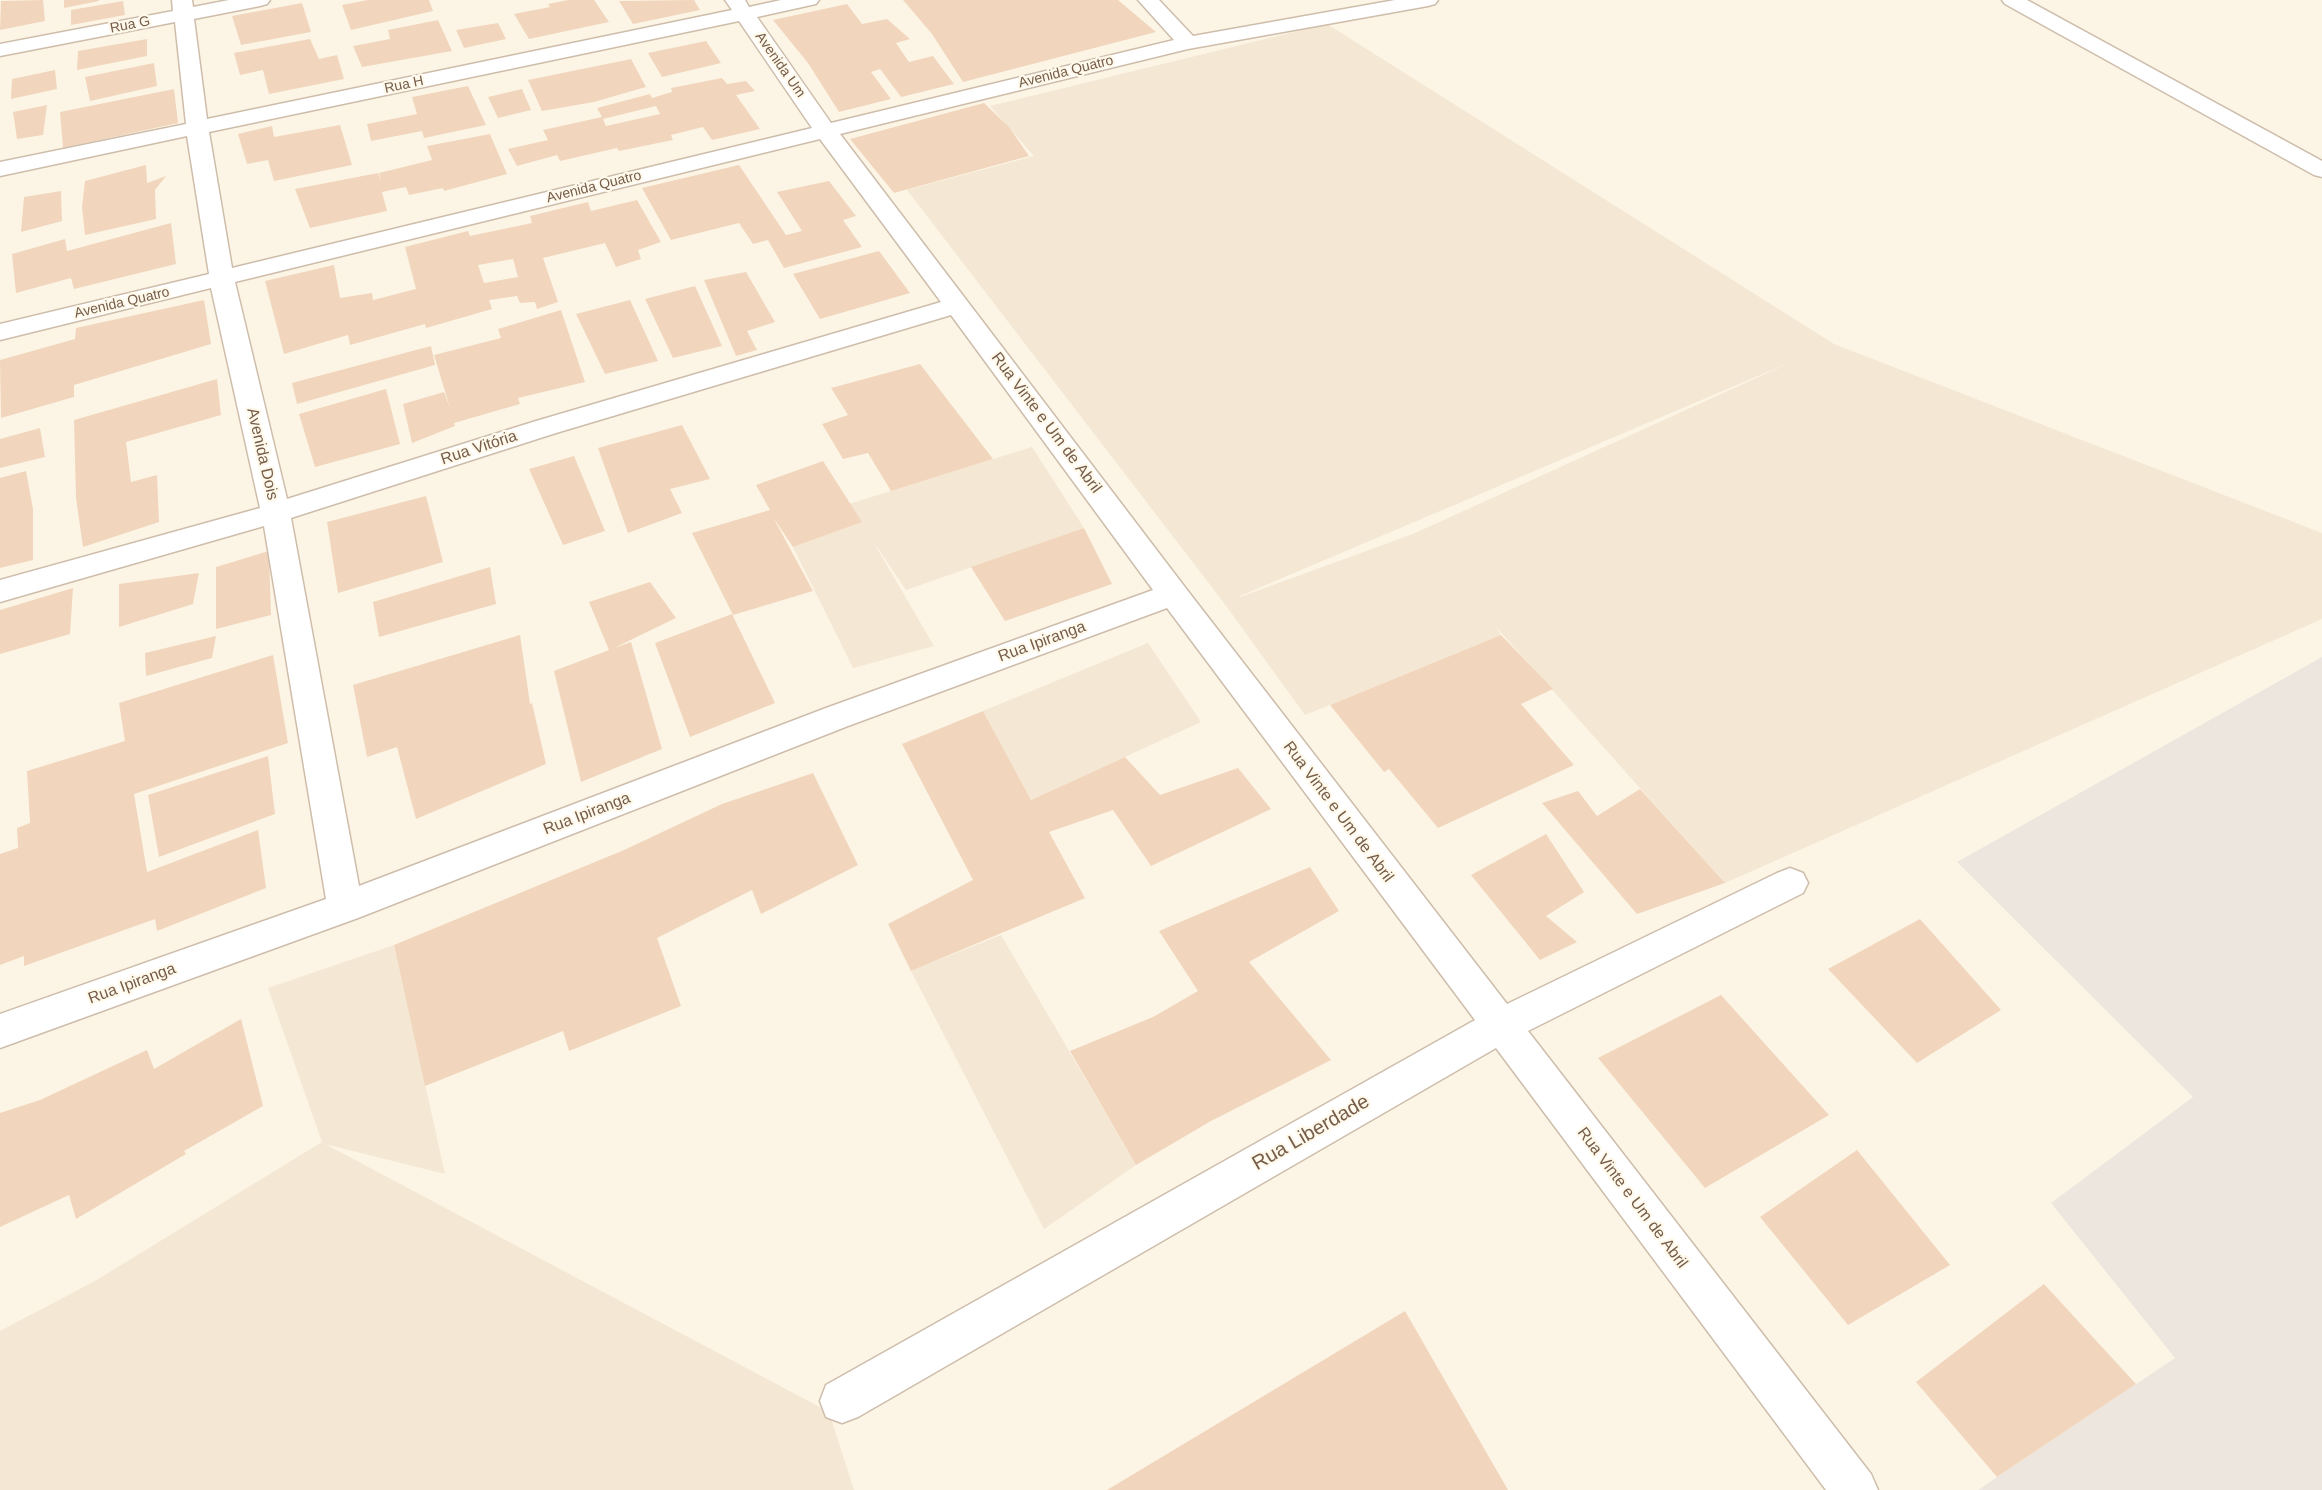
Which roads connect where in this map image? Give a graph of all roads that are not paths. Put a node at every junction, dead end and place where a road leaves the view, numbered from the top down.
1 (260, 0) edge
2 (808, 0) edge
3 (1148, 0) edge
4 (1428, 0) edge
5 (2012, 0) edge
6 (183, 7) edge
7 (740, 8) edge
8 (1188, 43) junction
9 (0, 50) edge
10 (197, 128) junction
11 (825, 130) junction
12 (0, 169) edge
13 (2322, 170) edge
14 (222, 280) junction
15 (958, 305) junction
16 (0, 332) edge
17 (276, 513) junction
18 (0, 591) edge
19 (1173, 594) junction
20 (1790, 883) dead end
21 (345, 907) junction
22 (1500, 1026) junction
23 (0, 1031) edge
24 (842, 1401) dead end
25 (1855, 1490) edge

1 - 6 street, Rua G
2 - 7 street, Rua H
3 - 8 street
4 - 8 street, Avenida Quatro
5 - 13 street
6 - 9 street, Rua G
6 - 10 street, Avenida Dois
7 - 10 street, Rua H
7 - 11 street, Avenida Um
8 - 11 street, Avenida Quatro
10 - 12 street, Rua H
10 - 14 street, Avenida Dois
11 - 14 street, Avenida Quatro
11 - 15 street, Rua Vinte e Um de Abril
14 - 16 street, Avenida Quatro
14 - 17 street, Avenida Dois
15 - 17 street, Rua Vitória
15 - 19 street, Rua Vinte e Um de Abril
17 - 18 street, Rua Vitória
17 - 21 street, Avenida Dois
19 - 21 street, Rua Ipiranga
19 - 22 street, Rua Vinte e Um de Abril
20 - 22 street, Rua Liberdade
21 - 23 street, Rua Ipiranga
22 - 24 street, Rua Liberdade
22 - 25 street, Rua Vinte e Um de Abril

